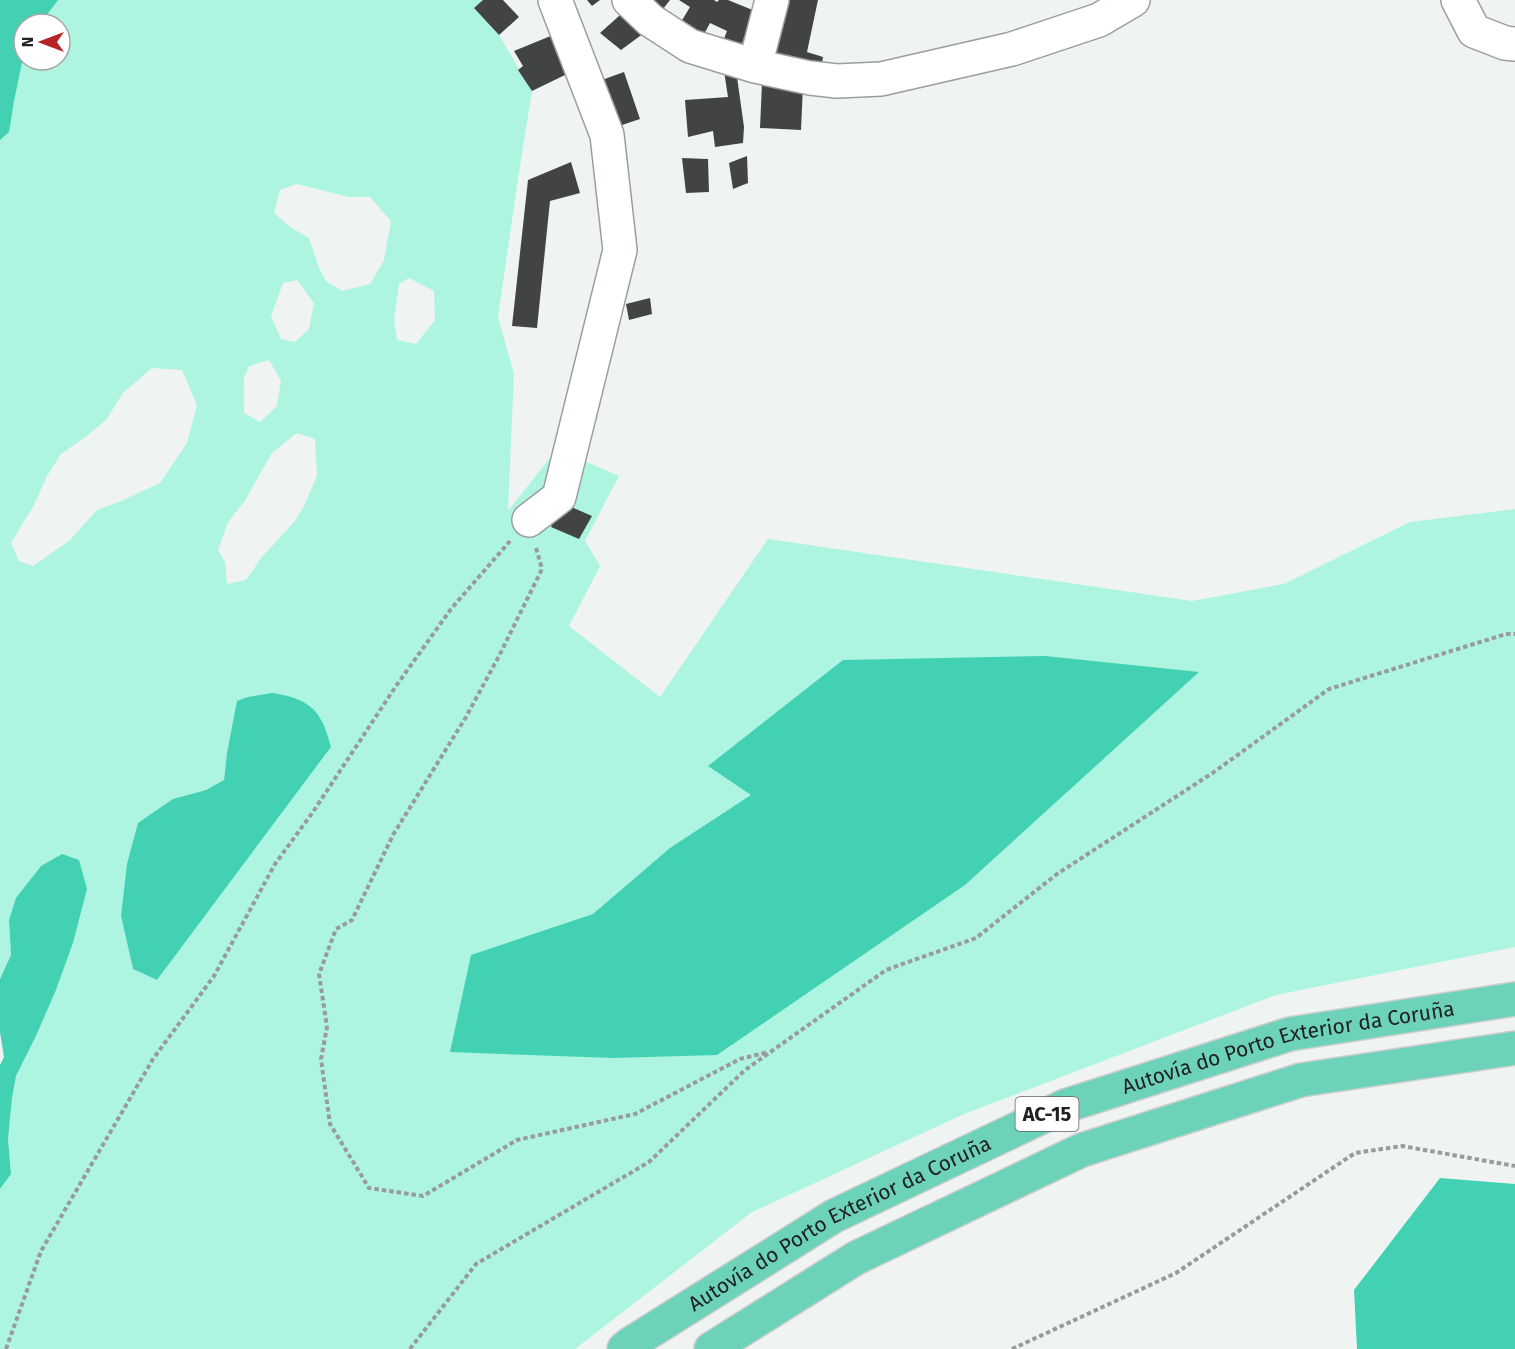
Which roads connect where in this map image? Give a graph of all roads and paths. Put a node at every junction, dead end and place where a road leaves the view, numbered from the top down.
1 (555, 0) edge
2 (629, 0) edge
3 (772, 0) edge
4 (1133, 0) edge
5 (1458, 0) edge
6 (1515, 44) edge
7 (754, 66) junction
8 (529, 520) junction
9 (1515, 634) edge
10 (1515, 999) edge
11 (1515, 1048) edge
12 (772, 1051) junction
13 (1515, 1166) edge
14 (6, 1349) edge
15 (410, 1349) edge
16 (624, 1349) edge
17 (711, 1349) edge
18 (1012, 1349) edge

1 - 8 street
2 - 7 street
3 - 7 street
4 - 7 street
5 - 6 street
8 - 12 path
8 - 14 path
9 - 12 path
10 - 16 highway, Autovía do Porto Exterior da Coruña / AC-15
11 - 17 highway, Autovía do Porto Exterior da Coruña / AC-15
12 - 15 path
13 - 18 path

